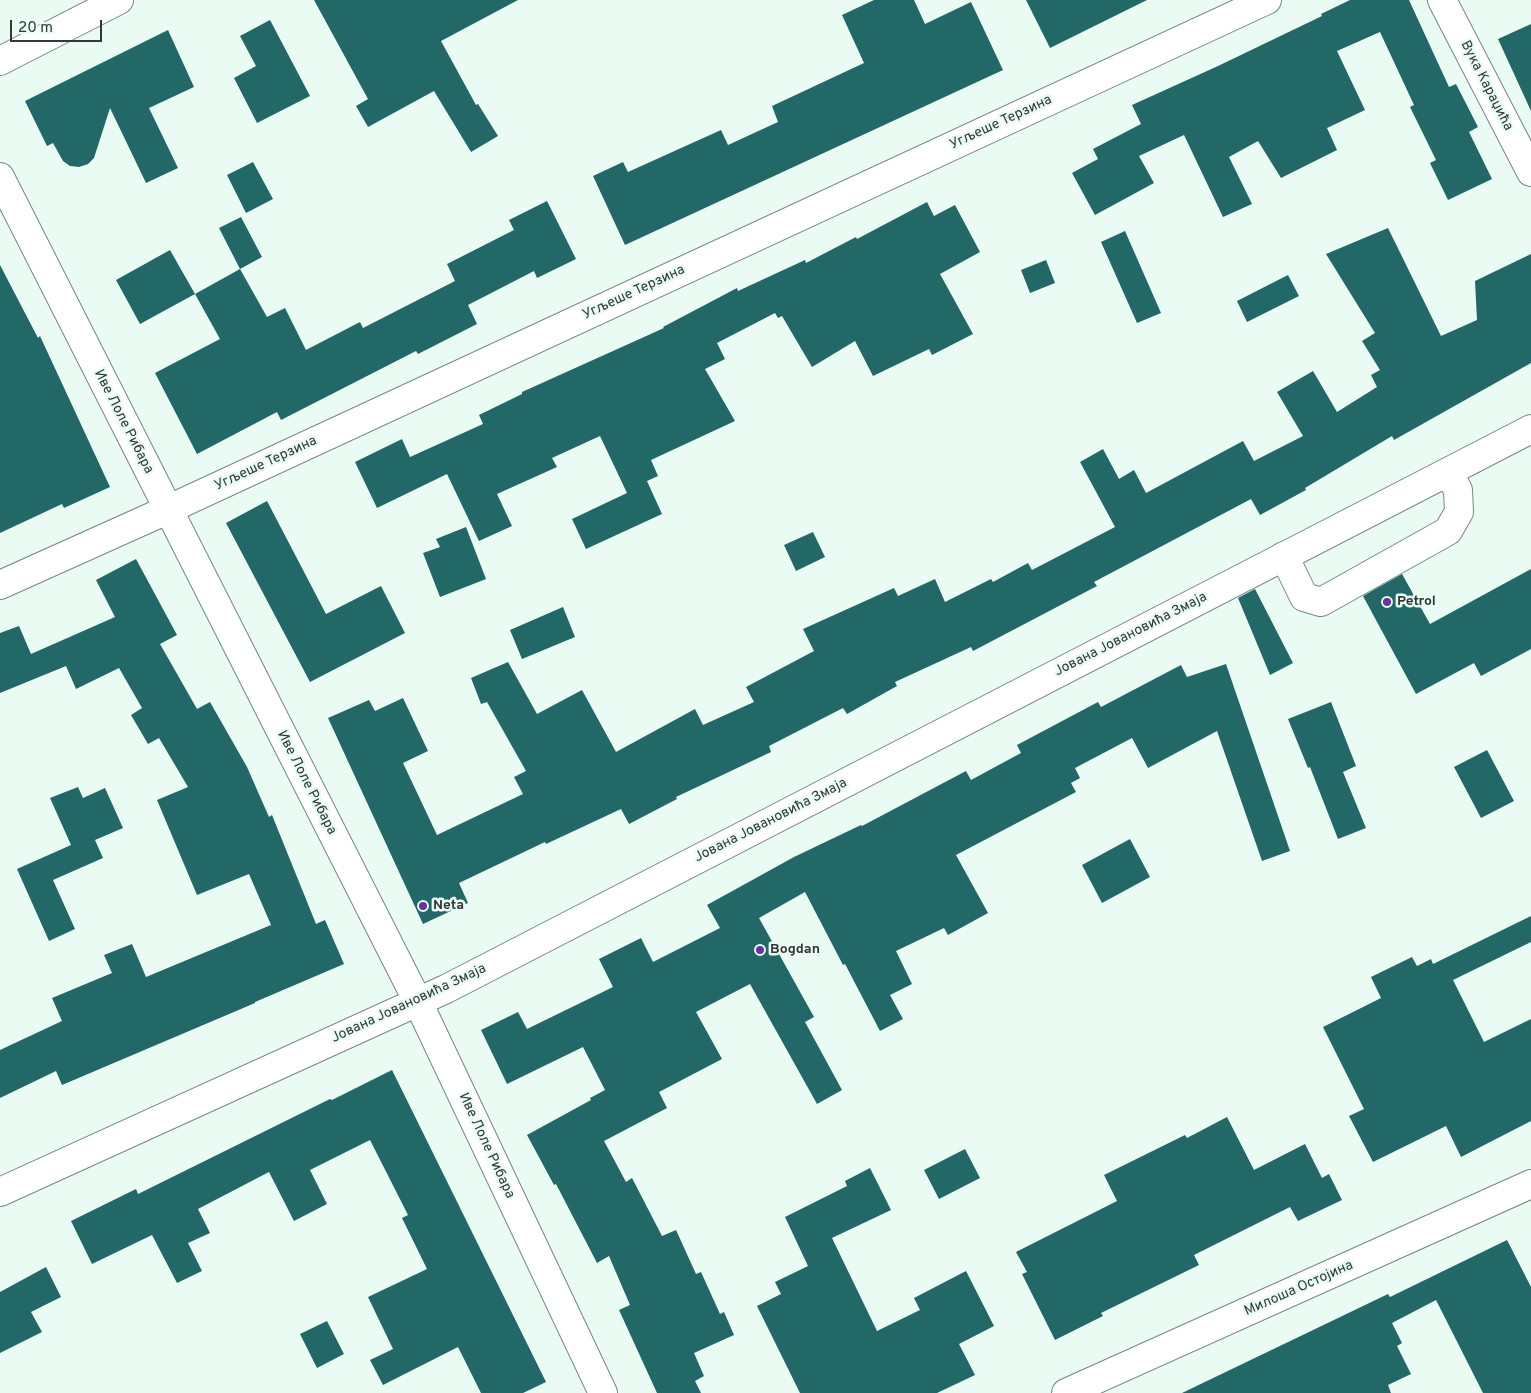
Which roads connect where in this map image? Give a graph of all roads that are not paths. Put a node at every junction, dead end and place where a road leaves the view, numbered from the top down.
1 (119, 0) edge
2 (1267, 0) edge
3 (1442, 0) edge
4 (0, 61) edge
5 (1531, 172) edge
6 (0, 177) edge
7 (1531, 429) edge
8 (1448, 472) junction
9 (167, 510) junction
10 (1284, 556) junction
11 (0, 585) edge
12 (418, 1002) junction
13 (1531, 1184) edge
14 (0, 1192) edge
15 (603, 1393) edge
16 (1066, 1393) edge

1 - 4 street
2 - 9 street, Угљеше Терзина
3 - 5 street, Вука Караџића
6 - 9 street, Иве Лоле Рибара
7 - 8 street, Јована Јовановића Змаја
8 - 10 street, Јована Јовановића Змаја
8 - 10 street
9 - 11 street, Угљеше Терзина
9 - 12 street, Иве Лоле Рибара
10 - 12 street, Јована Јовановића Змаја
12 - 14 street, Јована Јовановића Змаја
12 - 15 street, Иве Лоле Рибара
13 - 16 street, Милоша Остојина

